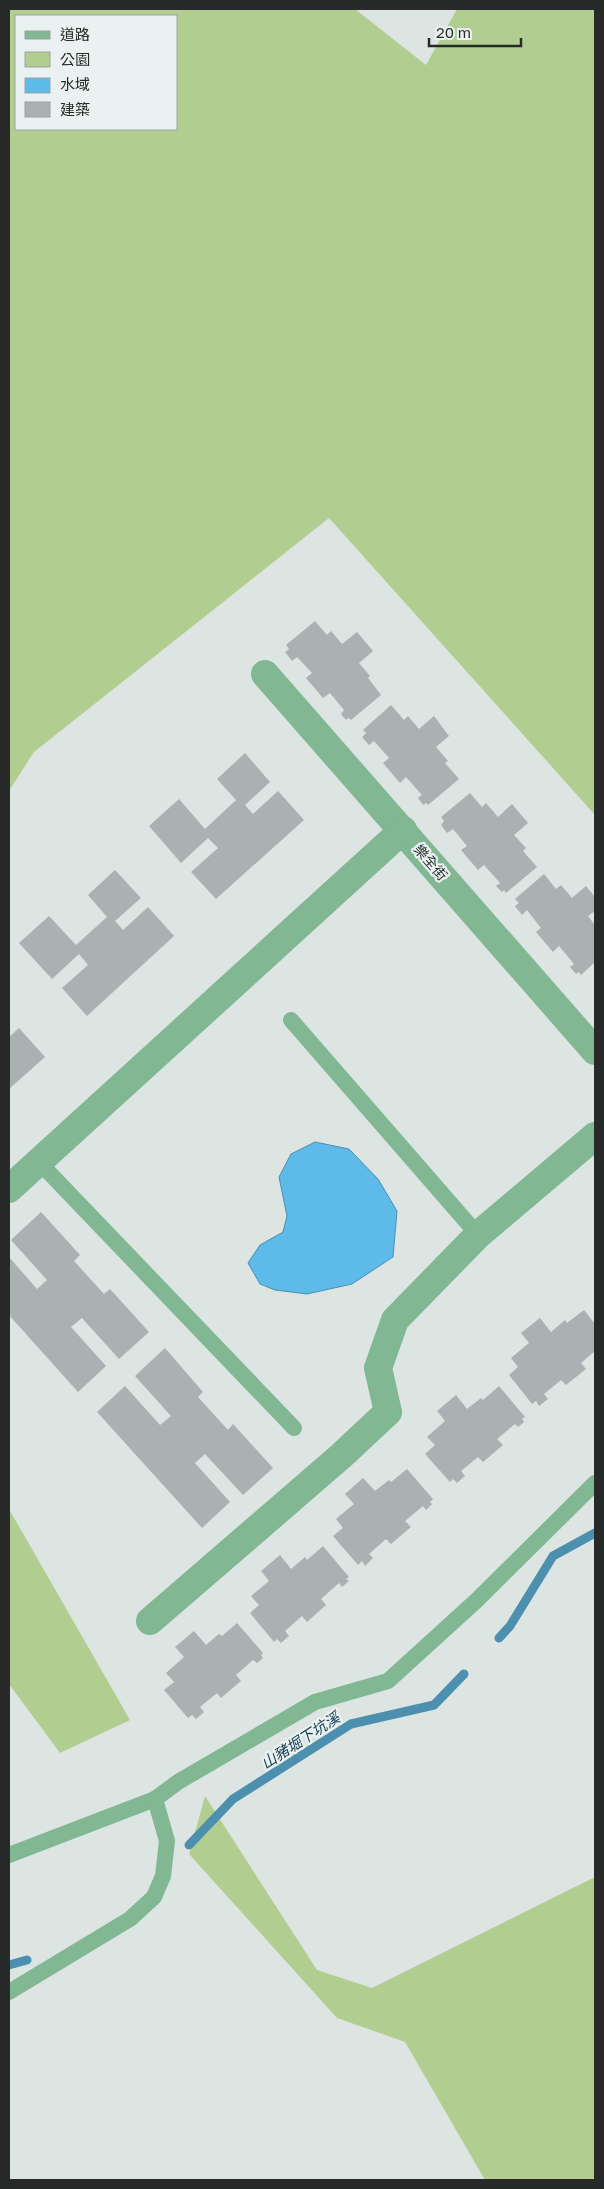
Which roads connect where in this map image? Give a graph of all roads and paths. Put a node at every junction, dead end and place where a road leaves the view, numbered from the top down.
1 (265, 674) dead end
2 (403, 830) junction
3 (291, 1020) dead end
4 (595, 1051) edge
5 (595, 1136) edge
6 (38, 1161) junction
7 (9, 1189) edge
8 (478, 1236) junction
9 (294, 1428) dead end
10 (595, 1483) edge
11 (150, 1621) dead end
12 (155, 1799) junction
13 (9, 1855) edge
14 (9, 1992) edge

1 - 2 street, 樂全街
2 - 4 street, 樂全街
2 - 6 street
3 - 8 lane
5 - 8 street
6 - 7 street
6 - 9 lane
8 - 11 street
10 - 12 lane
12 - 13 lane
12 - 14 lane

